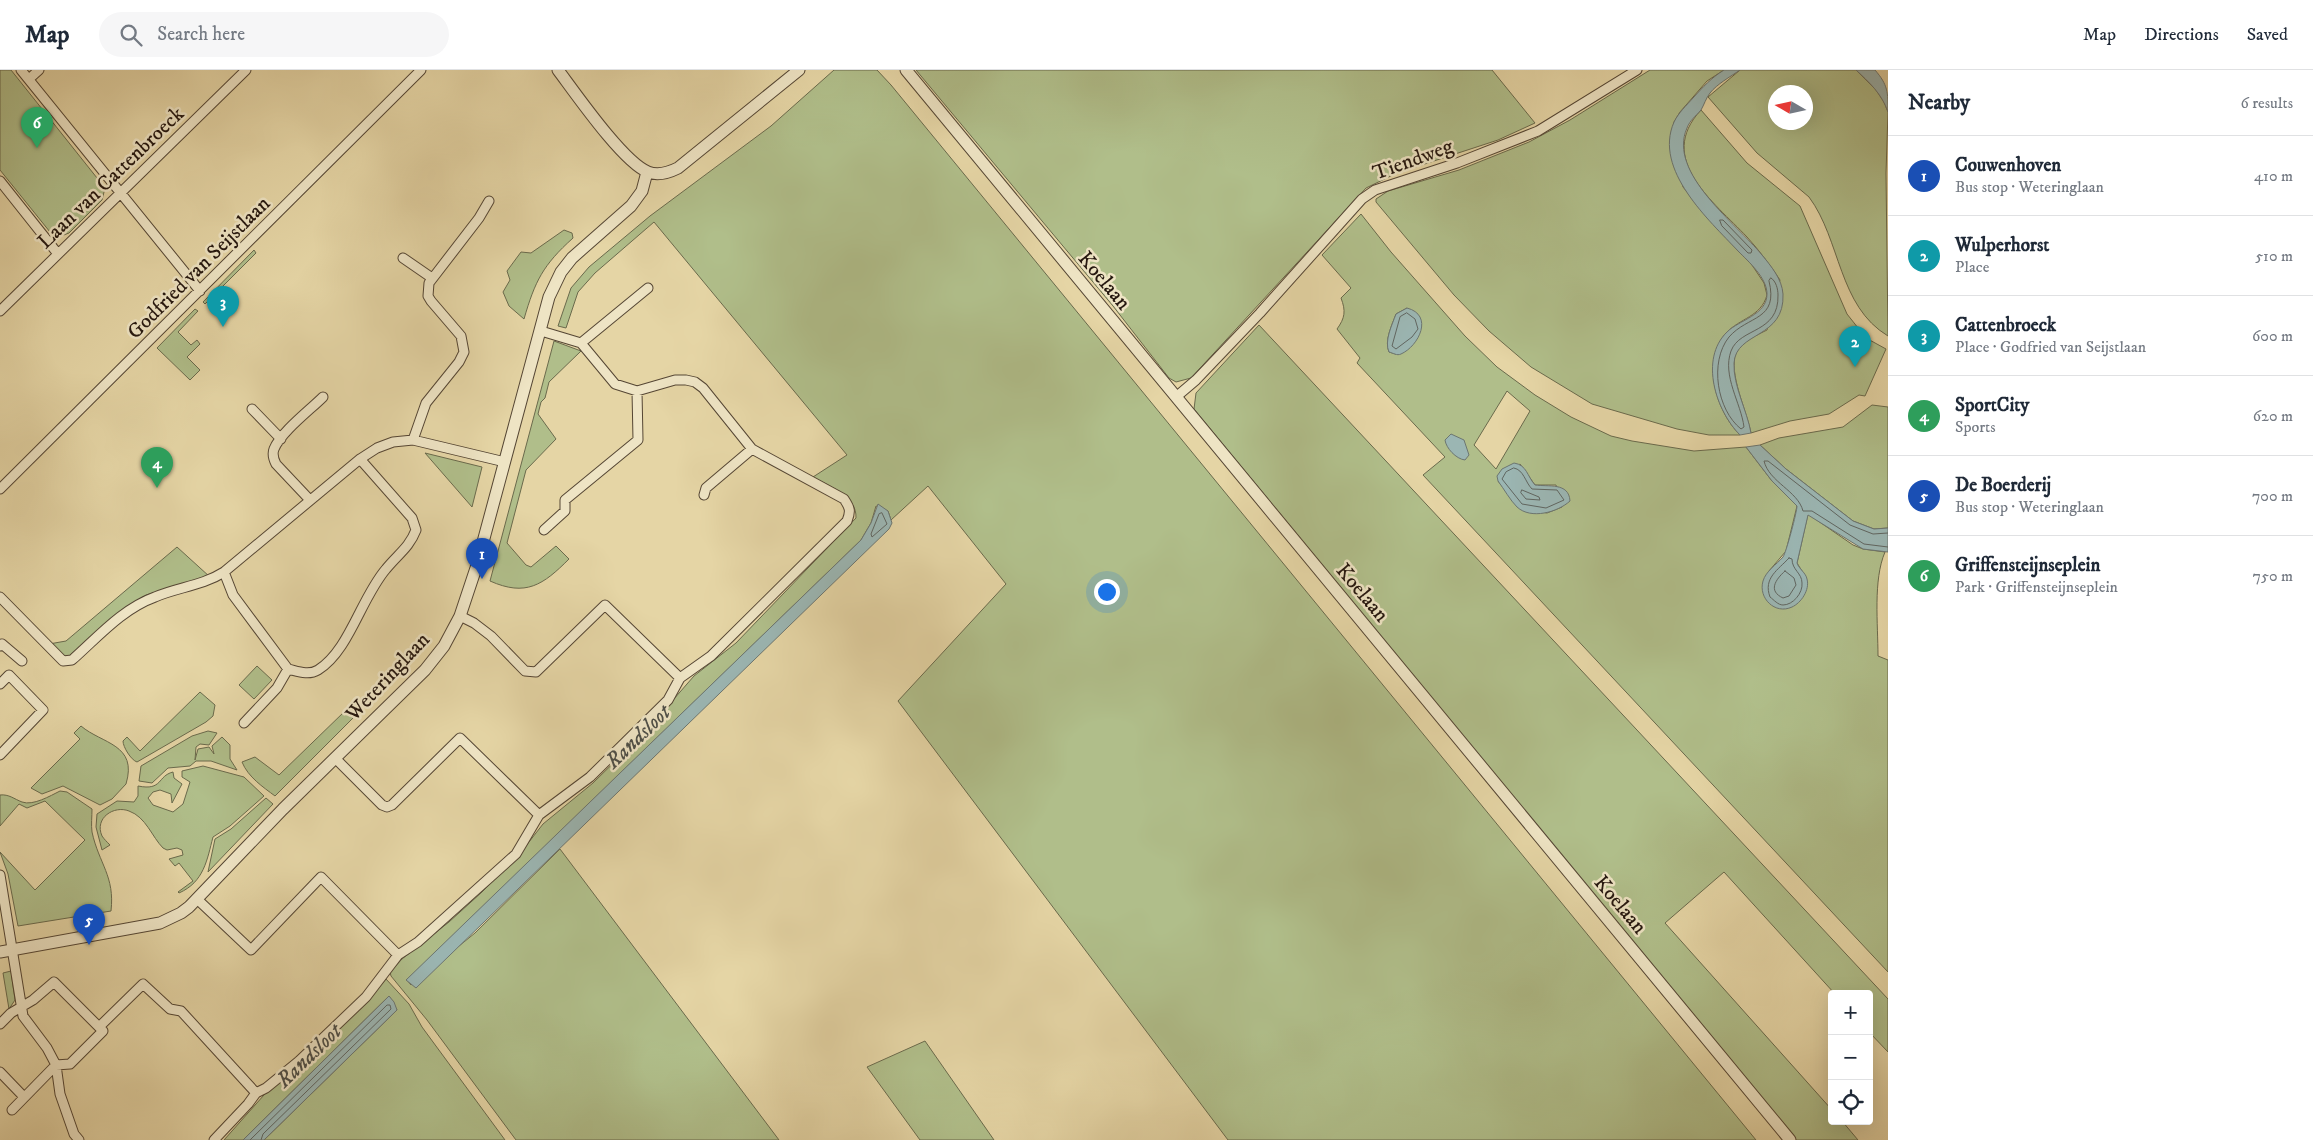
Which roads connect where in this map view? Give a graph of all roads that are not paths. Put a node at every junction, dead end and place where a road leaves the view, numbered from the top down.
1 (22, 70) edge
2 (39, 70) edge
3 (246, 70) edge
4 (421, 70) edge
5 (558, 70) edge
6 (799, 70) edge
7 (906, 70) edge
8 (1637, 70) edge
9 (29, 79) junction
10 (647, 172) junction
11 (0, 181) edge
12 (121, 194) junction
13 (488, 201) dead end
14 (58, 254) junction
15 (403, 258) dead end
16 (432, 278) junction
17 (648, 288) dead end
18 (200, 291) junction
19 (0, 311) edge
20 (540, 331) junction
21 (581, 343) junction
22 (637, 391) junction
23 (323, 397) dead end
24 (1176, 397) junction
25 (252, 409) dead end
26 (281, 439) junction
27 (413, 440) junction
28 (752, 449) junction
29 (360, 459) junction
30 (505, 462) junction
31 (0, 489) edge
32 (704, 495) dead end
33 (309, 500) junction
34 (544, 530) dead end
35 (224, 572) junction
36 (0, 597) edge
37 (460, 616) junction
38 (0, 646) edge
39 (22, 661) dead end
40 (288, 669) junction
41 (680, 678) junction
42 (0, 684) edge
43 (244, 723) dead end
44 (0, 755) edge
45 (335, 758) junction
46 (539, 815) junction
47 (0, 875) edge
48 (197, 899) junction
49 (3, 952) edge
50 (398, 955) junction
51 (22, 1007) junction
52 (0, 1024) edge
53 (99, 1027) junction
54 (56, 1065) junction
55 (0, 1072) edge
56 (256, 1093) junction
57 (24, 1097) junction
58 (12, 1110) dead end
59 (79, 1140) edge
60 (214, 1140) edge
61 (1790, 1140) edge

1 - 9 street
2 - 9 street
3 - 12 street, Laan van Cattenbroeck
4 - 18 street, Godfried van Seijstlaan
5 - 10 street
6 - 10 street
7 - 24 street, Koelaan
8 - 24 street, Tiendweg
9 - 12 street
10 - 20 street, Weteringlaan
11 - 14 street
12 - 14 street, Laan van Cattenbroeck
12 - 18 street
13 - 16 street
14 - 19 street, Laan van Cattenbroeck
15 - 16 street
16 - 27 street
17 - 21 street
18 - 31 street, Godfried van Seijstlaan
20 - 21 street
20 - 30 street, Weteringlaan
21 - 22 street
22 - 28 street
22 - 34 street
23 - 26 street
24 - 61 street, Koelaan
25 - 26 street
26 - 33 street
27 - 29 street
27 - 30 street
28 - 32 street
28 - 41 street
29 - 33 street
29 - 40 street
30 - 37 street, Weteringlaan
33 - 35 street
35 - 36 street
35 - 40 street
37 - 41 street
37 - 45 street, Weteringlaan
38 - 39 street
40 - 43 street
41 - 46 street
42 - 44 street
45 - 46 street
45 - 48 street, Weteringlaan
46 - 50 street
47 - 49 street
48 - 49 street, Weteringlaan
48 - 50 street
49 - 51 street
50 - 56 street
51 - 52 street
51 - 53 street
51 - 54 street
53 - 54 street
53 - 56 street
54 - 57 street
54 - 59 street
55 - 57 street
56 - 60 street
57 - 58 street

